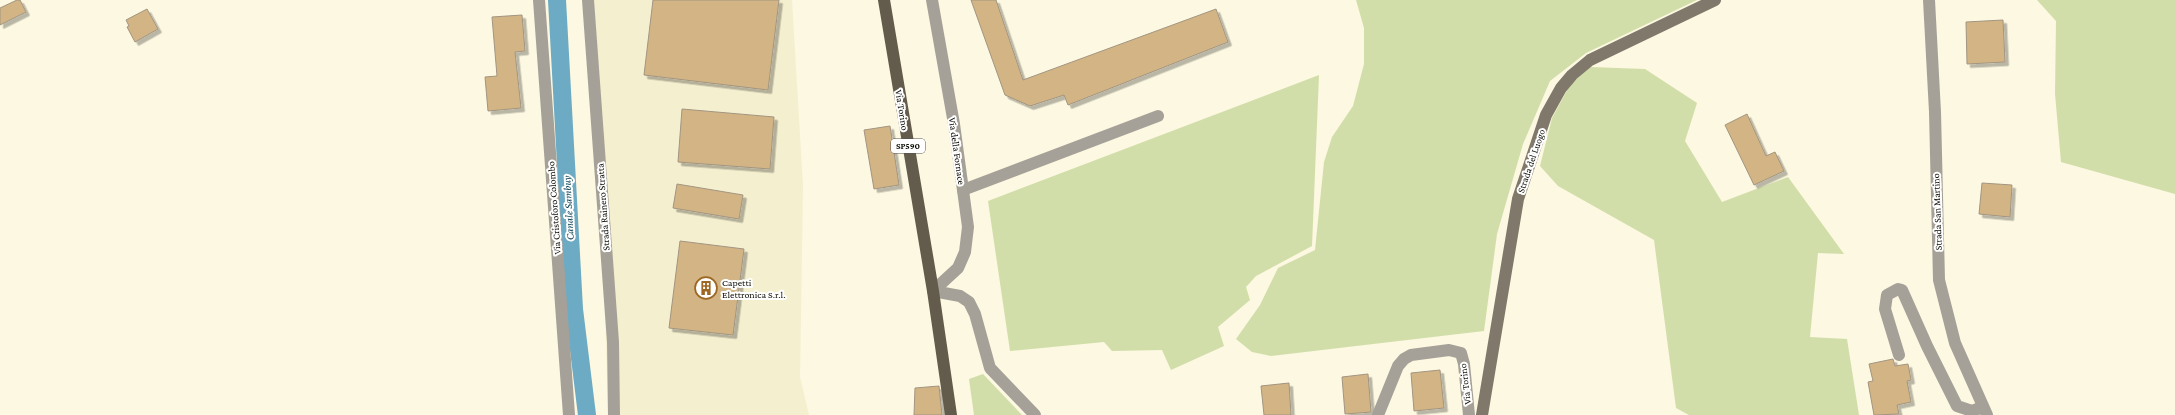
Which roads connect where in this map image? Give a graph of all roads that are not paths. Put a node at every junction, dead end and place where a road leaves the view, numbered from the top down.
1 (539, 0) edge
2 (588, 0) edge
3 (884, 0) edge
4 (932, 0) edge
5 (1715, 0) edge
6 (1929, 0) edge
7 (1158, 116) dead end
8 (963, 190) junction
9 (933, 291) junction
10 (1899, 355) dead end
11 (1985, 411) edge
12 (569, 415) edge
13 (614, 415) edge
14 (951, 415) edge
15 (1035, 415) edge
16 (1378, 415) edge
17 (1469, 415) edge
18 (1482, 415) edge

1 - 12 street, Via Cristoforo Colombo
2 - 13 street, Strada Rainero Stratta
3 - 9 main road, Via Torino / SP590
4 - 8 street, Via della Fornace
5 - 18 street, Strada del Luogo
6 - 11 street, Strada San Martino
7 - 8 street
8 - 9 street, Via della Fornace
9 - 14 main road, Via Torino / SP590
9 - 15 street
10 - 11 street
16 - 17 street, Via Torino

